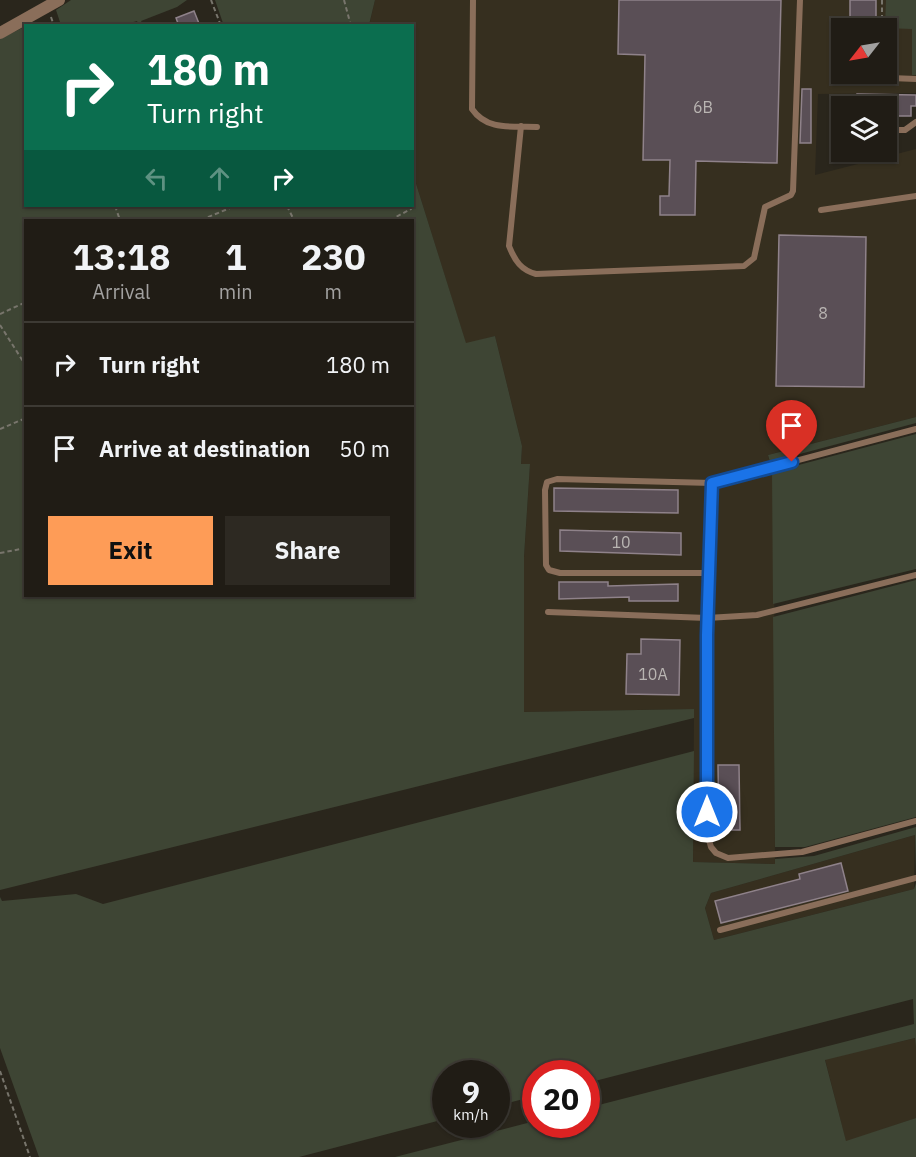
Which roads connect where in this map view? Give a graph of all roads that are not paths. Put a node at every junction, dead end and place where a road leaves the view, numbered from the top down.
1 (59, 0) edge
2 (473, 0) edge
3 (800, 0) edge
4 (0, 33) edge
5 (897, 78) edge
6 (916, 79) edge
7 (916, 122) edge
8 (521, 126) junction
9 (537, 128) dead end
10 (897, 130) edge
11 (916, 196) edge
12 (821, 210) dead end
13 (916, 429) edge
14 (712, 483) junction
15 (709, 573) junction
16 (916, 575) edge
17 (548, 612) dead end
18 (707, 618) junction
19 (916, 821) edge
20 (916, 878) edge
21 (720, 930) dead end

1 - 4 street
2 - 8 lane
3 - 8 lane
5 - 6 lane
7 - 10 lane
8 - 9 lane
11 - 12 lane
13 - 14 lane
14 - 15 lane
14 - 15 lane
15 - 18 lane
16 - 18 lane
17 - 18 lane
18 - 19 lane
20 - 21 lane

